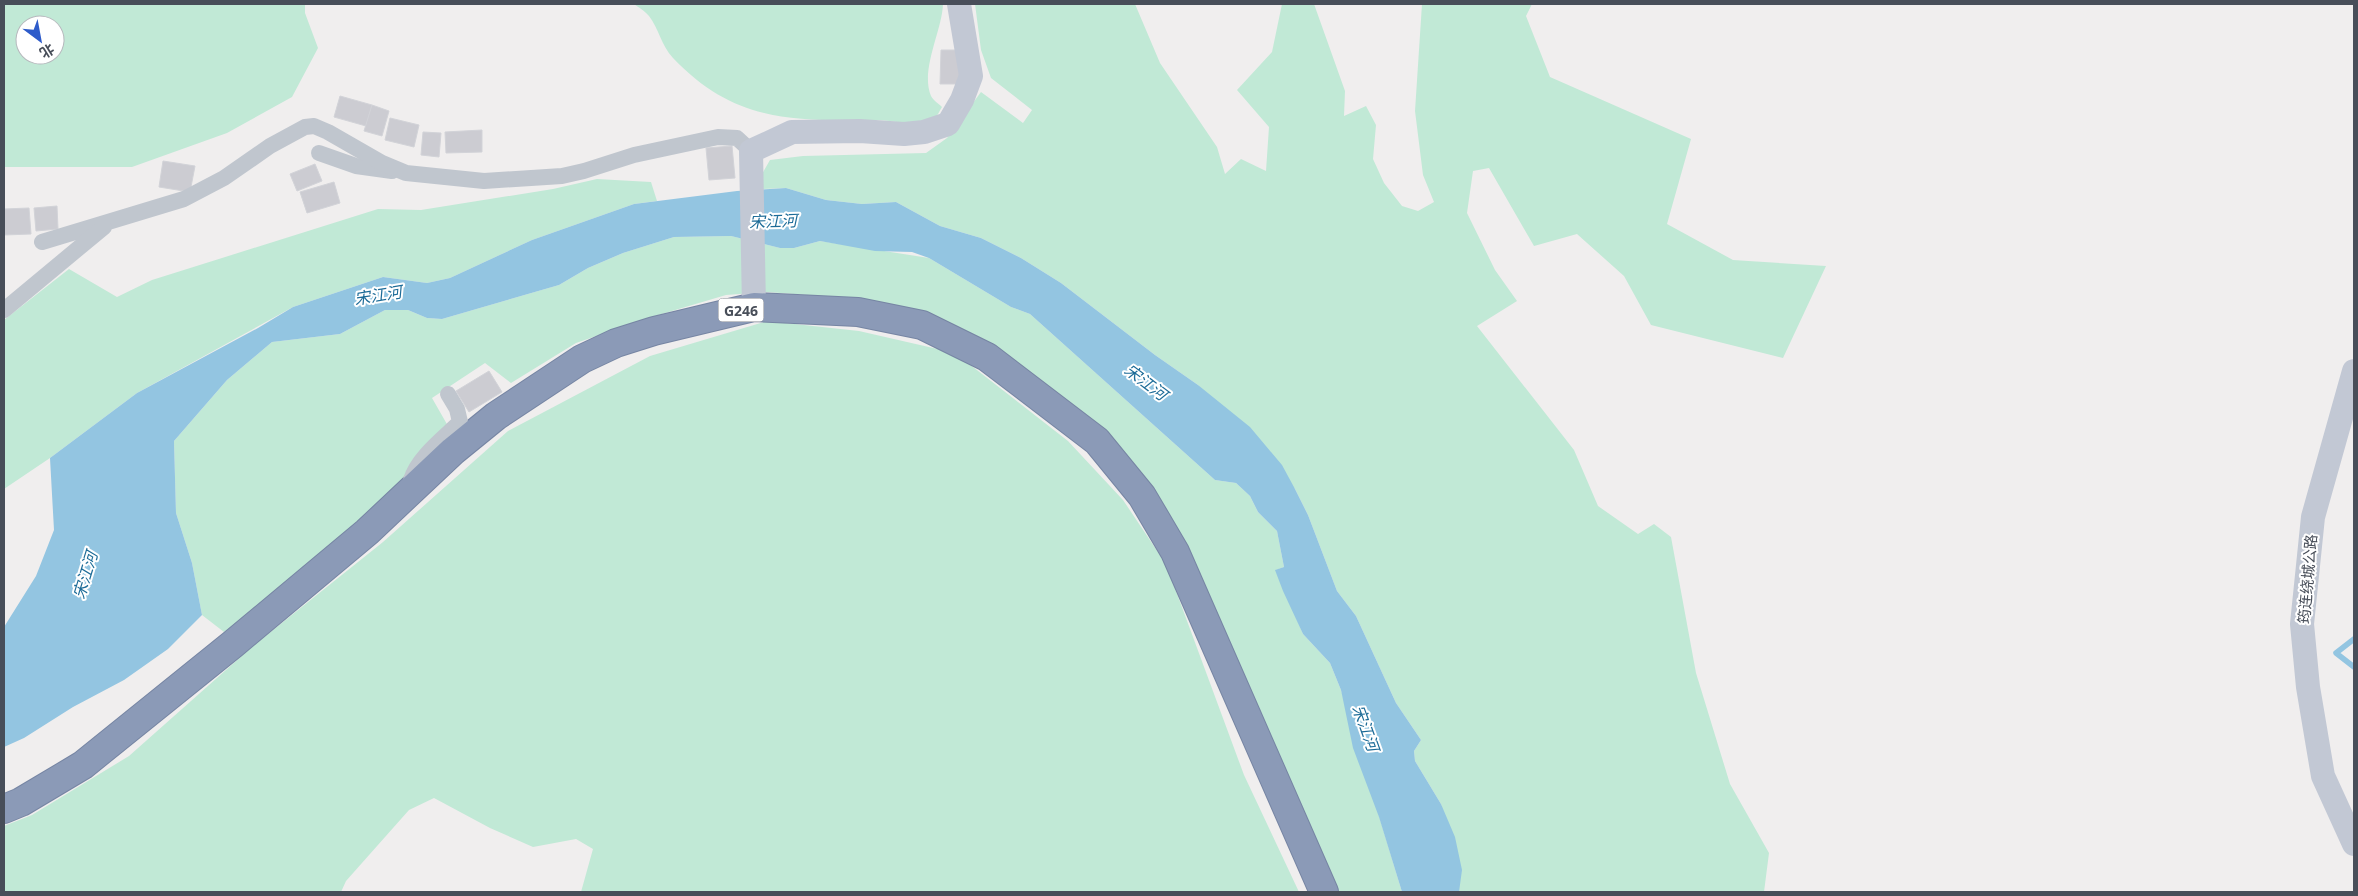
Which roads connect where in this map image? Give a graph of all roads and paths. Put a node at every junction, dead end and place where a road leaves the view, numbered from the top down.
1 (959, 4) edge
2 (751, 150) junction
3 (320, 152) dead end
4 (401, 171) junction
5 (109, 222) junction
6 (42, 242) dead end
7 (754, 307) junction
8 (4, 310) edge
9 (2354, 371) edge
10 (448, 394) dead end
11 (408, 492) junction
12 (4, 809) edge
13 (2354, 844) edge
14 (1324, 892) edge

1 - 2 street
2 - 4 street
2 - 7 street
3 - 4 street
4 - 5 street
5 - 6 street
5 - 8 street
7 - 11 highway, G246
7 - 14 highway, G246
9 - 13 street, 筠连绕城公路
10 - 11 street
11 - 12 highway, G246

